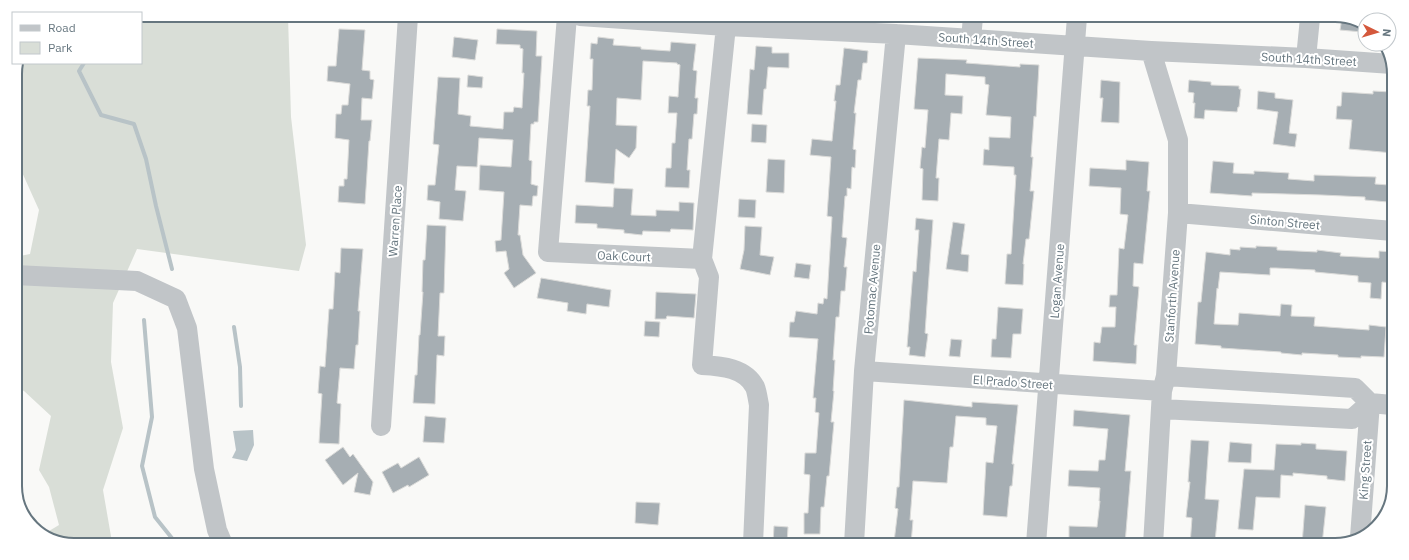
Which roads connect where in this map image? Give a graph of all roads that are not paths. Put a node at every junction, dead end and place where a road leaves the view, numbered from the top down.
1 (408, 22) edge
2 (567, 22) edge
3 (697, 22) edge
4 (774, 22) edge
5 (973, 22) edge
6 (1077, 22) edge
7 (1310, 22) edge
8 (871, 25) edge
9 (726, 26) junction
10 (896, 34) junction
11 (971, 40) junction
12 (1075, 46) junction
13 (1151, 51) junction
14 (1306, 58) junction
15 (1386, 64) edge
16 (1178, 214) junction
17 (1387, 231) edge
18 (702, 259) junction
19 (22, 275) edge
20 (864, 371) junction
21 (1049, 384) junction
22 (1163, 392) junction
23 (1370, 403) junction
24 (1387, 405) edge
25 (381, 426) dead end
26 (1360, 531) edge
27 (220, 538) edge
28 (753, 538) edge
29 (854, 538) edge
30 (1036, 538) edge
31 (1153, 538) edge

1 - 25 street, Warren Place
2 - 18 street, Oak Court
3 - 9 street, South 14th Street
4 - 8 street, South 14th Street
4 - 9 street, South 14th Street
5 - 11 street
6 - 12 street, Logan Avenue
7 - 14 street
8 - 10 street, South 14th Street
9 - 18 street
10 - 11 street, South 14th Street
10 - 20 street, Potomac Avenue
11 - 12 street, South 14th Street
12 - 13 street, South 14th Street
12 - 21 street, Logan Avenue
13 - 14 street, South 14th Street
13 - 16 street, Stanforth Avenue
14 - 15 street, South 14th Street
16 - 17 street, Sinton Street
16 - 22 street, Stanforth Avenue
18 - 28 street
19 - 27 street
20 - 21 street, El Prado Street
20 - 29 street, Potomac Avenue
21 - 22 street, El Prado Street
21 - 30 street, Logan Avenue
22 - 23 street, El Prado Street
22 - 23 street, El Prado Street
22 - 31 street, Stanforth Avenue
23 - 24 street
23 - 26 street, King Street

